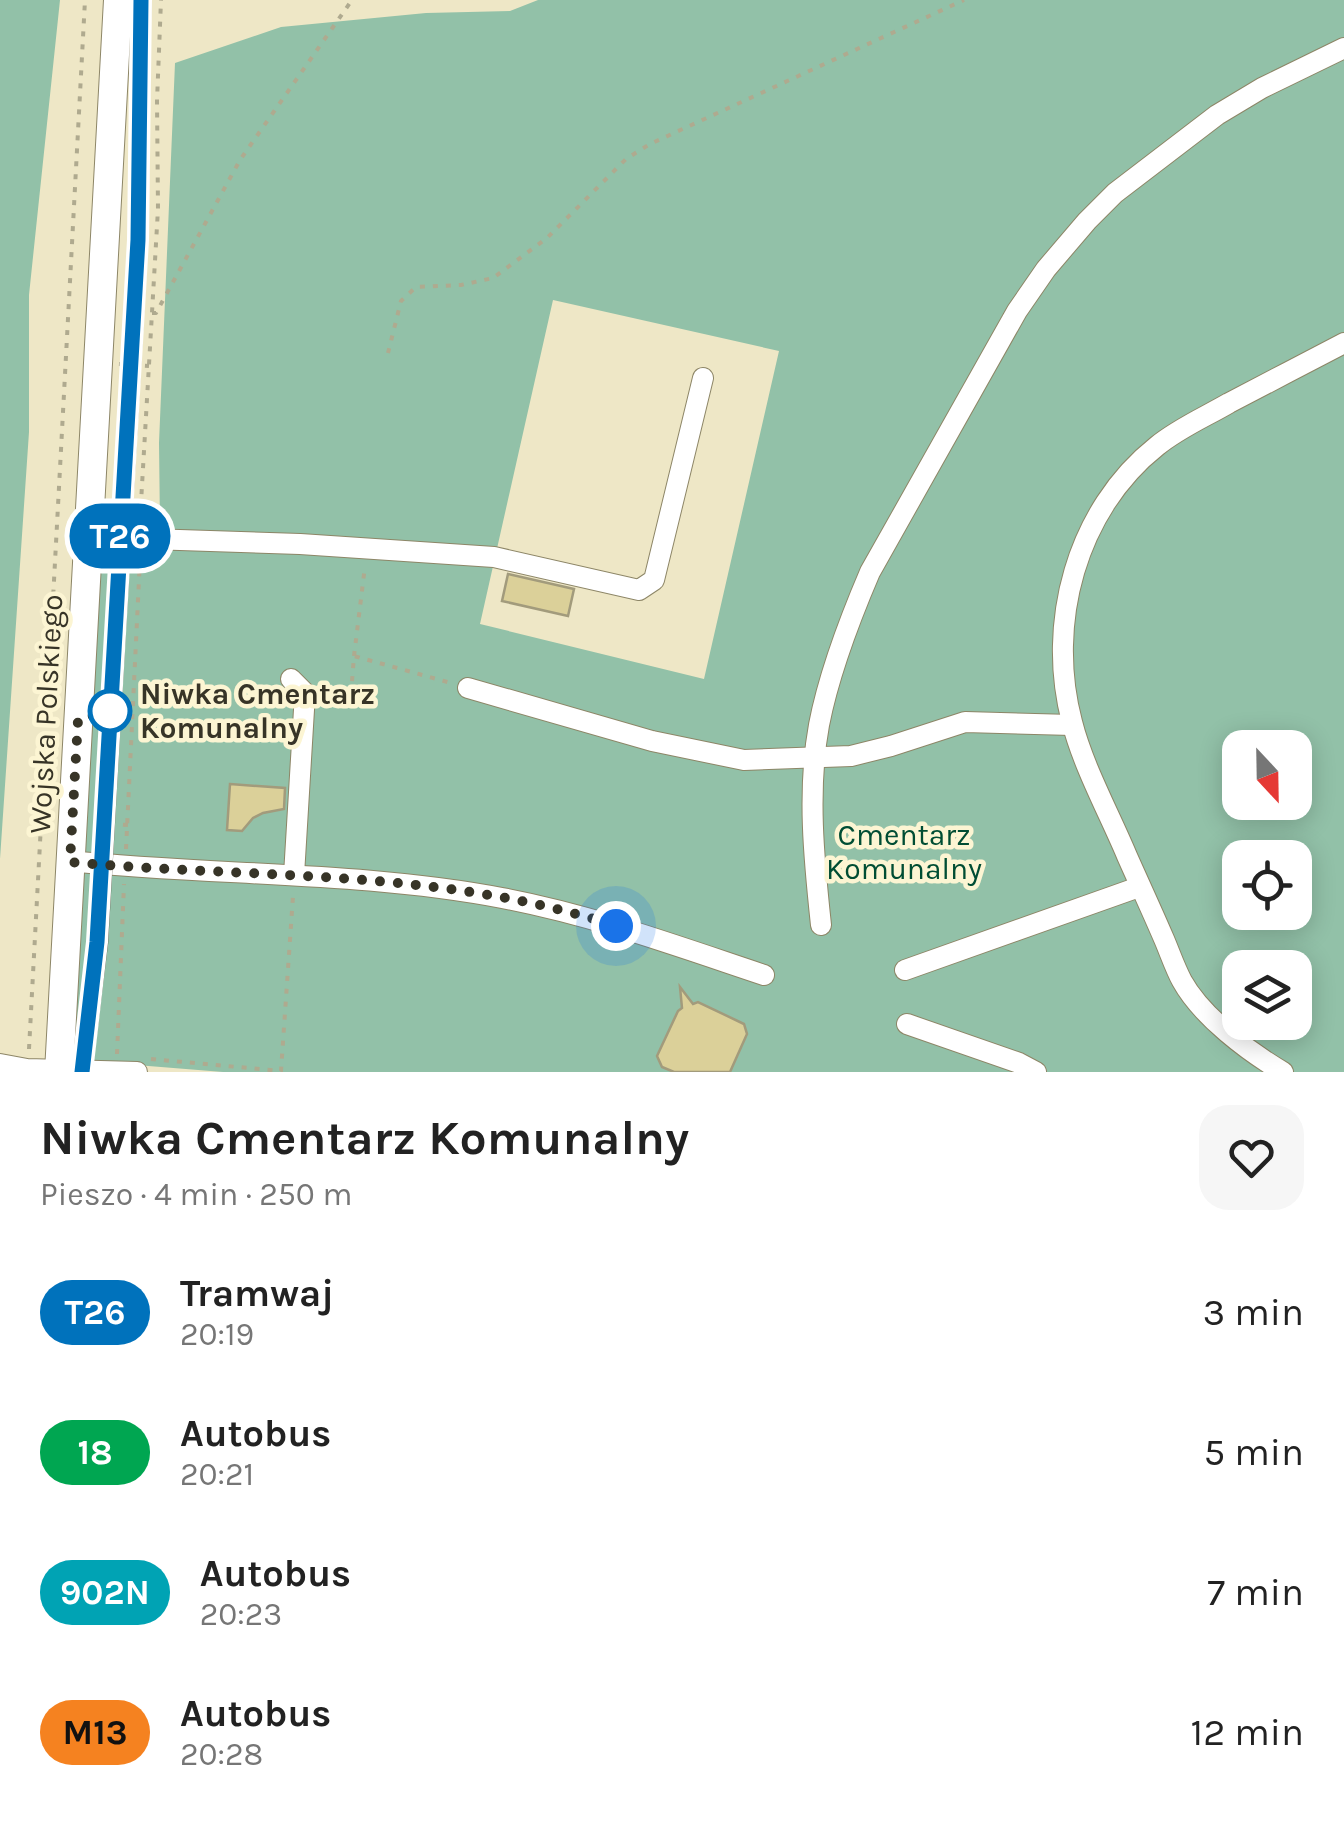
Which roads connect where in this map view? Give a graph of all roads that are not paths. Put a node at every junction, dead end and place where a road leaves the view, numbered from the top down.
1 (118, 0) edge
2 (1344, 48) edge
3 (1344, 343) edge
4 (703, 378) dead end
5 (88, 537) junction
6 (298, 686) road end
7 (468, 688) road end
8 (1072, 725) junction
9 (815, 759) junction
10 (70, 862) junction
11 (294, 875) junction
12 (1139, 887) dead end
13 (821, 925) dead end
14 (905, 970) dead end
15 (764, 975) dead end
16 (907, 1024) dead end
17 (0, 1064) edge
18 (136, 1065) edge
19 (59, 1071) edge
20 (1036, 1072) edge
21 (1283, 1072) edge

1 - 5 main road, Wojska Polskiego
2 - 9 street
3 - 8 street
4 - 5 street
5 - 10 main road, Wojska Polskiego
6 - 11 street
7 - 9 street
8 - 9 street
8 - 21 street
9 - 13 street
10 - 11 street
10 - 19 main road, Wojska Polskiego
11 - 15 street
12 - 14 street
16 - 20 street
17 - 19 street
18 - 19 street

